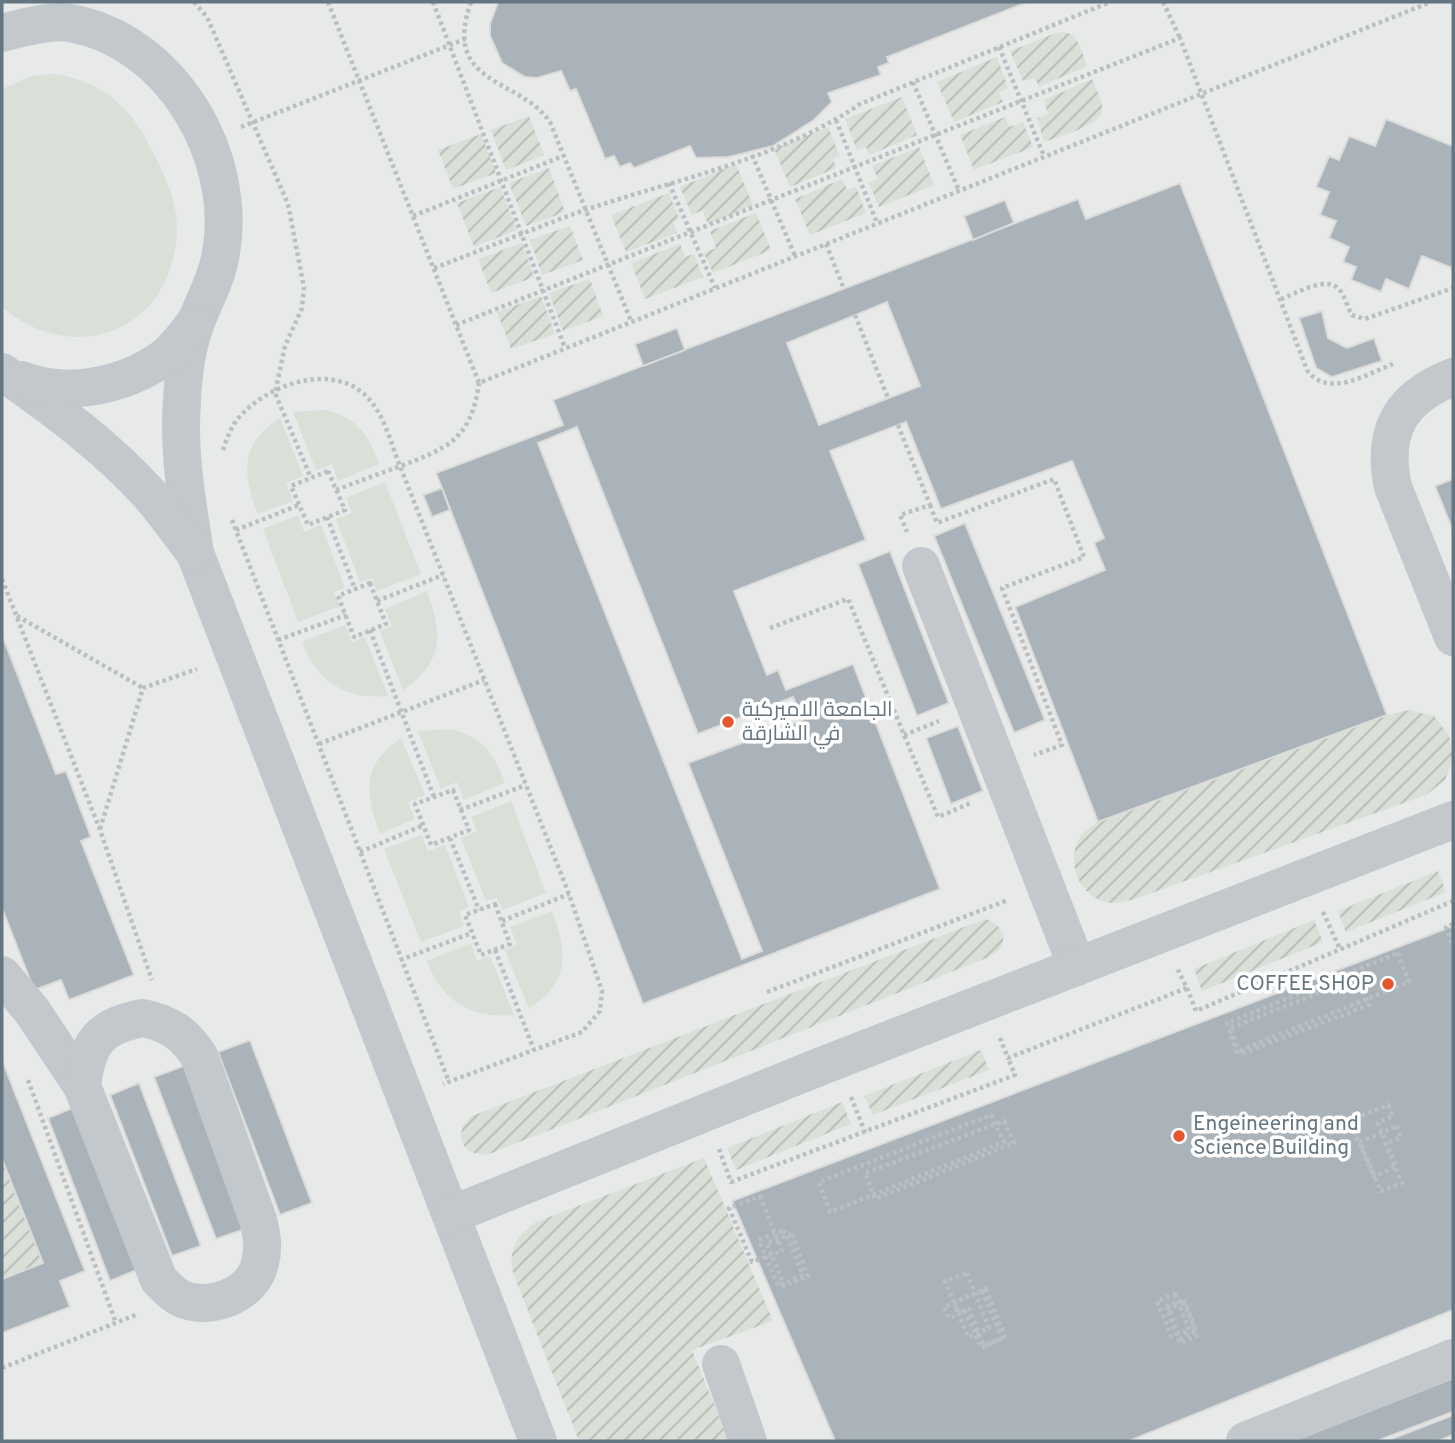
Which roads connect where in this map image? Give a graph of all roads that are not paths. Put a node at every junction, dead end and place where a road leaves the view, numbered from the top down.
1 (64, 2) edge
2 (2, 33) edge
3 (101, 33) junction
4 (195, 323) junction
5 (2, 372) edge
6 (1453, 377) edge
7 (195, 553) junction
8 (920, 566) road end
9 (1453, 636) edge
10 (1453, 820) edge
11 (1077, 967) junction
12 (2, 975) edge
13 (32, 1011) junction
14 (99, 1036) junction
15 (82, 1086) junction
16 (451, 1215) junction
17 (1453, 1358) edge
18 (721, 1364) dead end
19 (538, 1441) edge
20 (748, 1441) edge
21 (1245, 1441) edge

1 - 3 street
2 - 3 street
3 - 4 street
4 - 5 street
4 - 7 street
5 - 7 street
6 - 9 street
7 - 16 street
8 - 11 street
10 - 11 street
11 - 16 street
12 - 13 street
13 - 14 street
13 - 15 street
14 - 15 street
14 - 15 street
16 - 19 street
17 - 21 street
18 - 20 street

